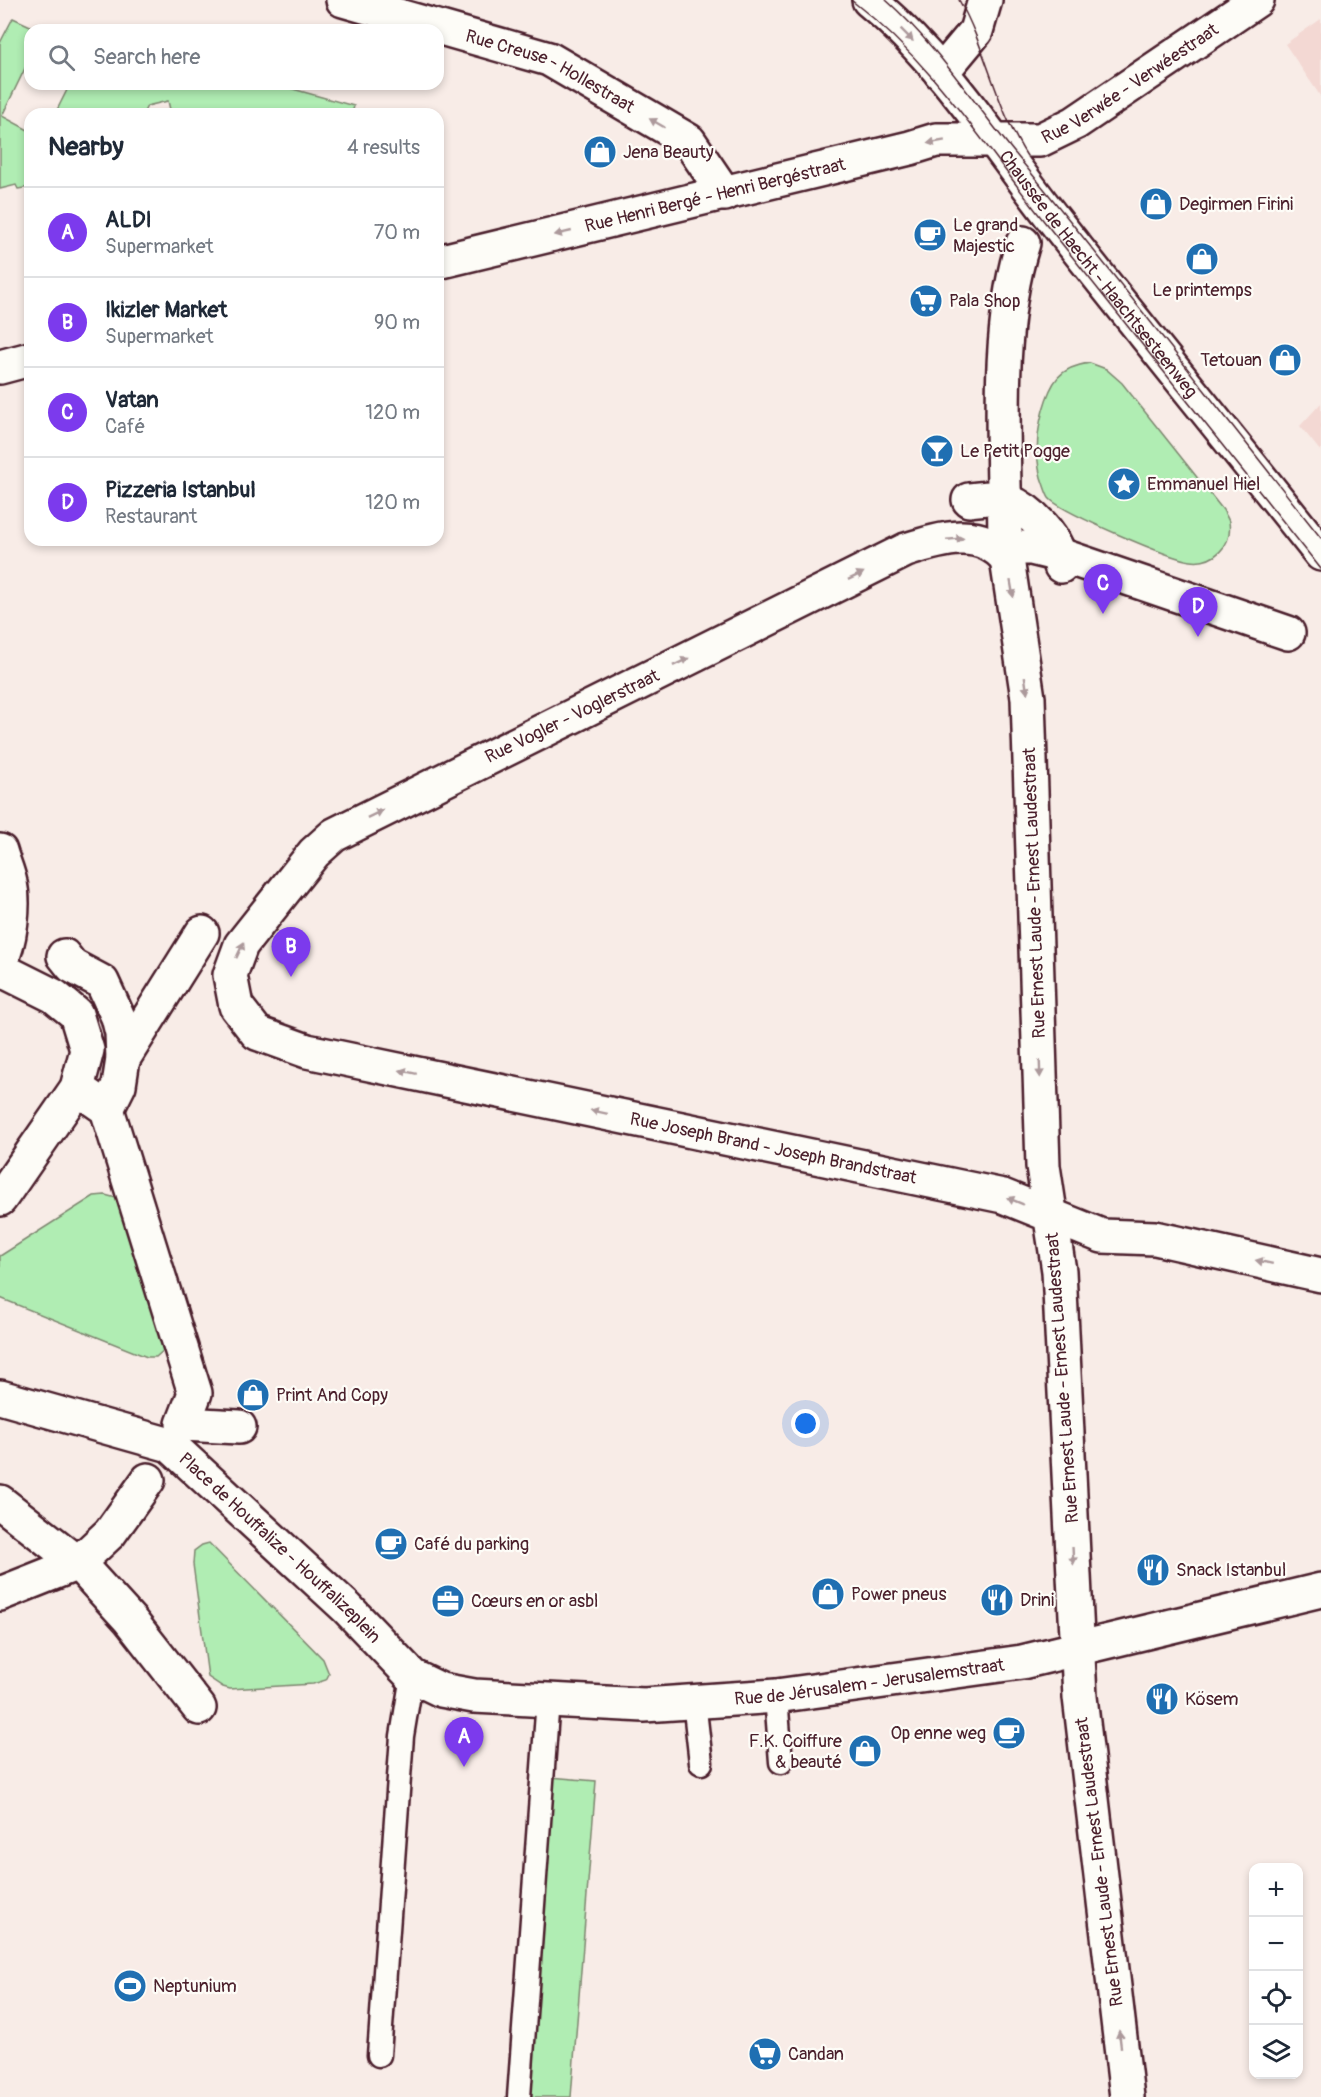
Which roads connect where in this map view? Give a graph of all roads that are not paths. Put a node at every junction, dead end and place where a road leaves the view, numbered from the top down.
1 (343, 0) edge
2 (869, 0) edge
3 (985, 0) edge
4 (1257, 0) edge
5 (427, 24) edge
6 (444, 29) edge
7 (941, 73) junction
8 (994, 140) junction
9 (724, 194) junction
10 (1023, 243) dead end
11 (444, 261) edge
12 (24, 361) edge
13 (0, 367) edge
14 (969, 500) dead end
15 (1005, 500) junction
16 (1003, 550) junction
17 (1321, 554) edge
18 (1061, 562) junction
19 (1288, 633) dead end
20 (0, 851) edge
21 (202, 933) dead end
22 (64, 956) dead end
23 (0, 963) edge
24 (0, 969) edge
25 (236, 1006) joint
26 (123, 1059) junction
27 (77, 1088) junction
28 (106, 1109) junction
29 (0, 1199) edge
30 (1050, 1215) junction
31 (1321, 1275) edge
32 (0, 1396) edge
33 (239, 1427) dead end
34 (148, 1480) dead end
35 (0, 1502) edge
36 (78, 1563) junction
37 (1321, 1590) edge
38 (0, 1594) edge
39 (1078, 1649) junction
40 (412, 1676) junction
41 (776, 1696) junction
42 (548, 1699) junction
43 (694, 1701) junction
44 (199, 1708) dead end
45 (781, 1762) dead end
46 (701, 1763) dead end
47 (379, 2055) dead end
48 (519, 2097) edge
49 (1127, 2097) edge

5 -> 1 street, Rue Creuse - Hollestraat
2 -> 7 street, Chaussée de Haecht - Haachtsesteenweg
3 - 7 street
4 - 8 street, Rue Verwée - Verwéestraat
9 -> 6 street, Rue Creuse - Hollestraat
7 - 8 street, Chaussée de Haecht - Haachtsesteenweg
8 -> 9 street, Rue Henri Bergé - Henri Bergéstraat
8 - 17 street, Chaussée de Haecht - Haachtsesteenweg
9 -> 11 street, Rue Henri Bergé - Henri Bergéstraat
10 - 15 street, Rue Ernest Laude - Ernest Laudestraat
12 - 13 street
14 - 15 street
15 - 16 street, Rue Ernest Laude - Ernest Laudestraat
15 - 18 street
16 - 18 street
25 -> 16 street, Rue Vogler - Voglerstraat
16 -> 30 street, Rue Ernest Laude - Ernest Laudestraat
18 - 19 street
20 - 23 street
21 - 26 street
22 - 26 street
24 - 27 street
30 -> 25 street, Rue Joseph Brand - Joseph Brandstraat
26 - 28 street
27 - 28 street
27 - 29 street
28 - 33 street, Place de Houffalize - Houffalizeplein
31 -> 30 street, Rue Joseph Brand - Joseph Brandstraat
30 -> 39 street, Rue Ernest Laude - Ernest Laudestraat
32 - 40 street, Place de Houffalize - Houffalizeplein
34 - 36 street
35 - 36 street
36 - 38 street
36 - 44 street
37 - 39 street, Rue de Jérusalem - Jerusalemstraat
39 - 41 street, Rue de Jérusalem - Jerusalemstraat
49 -> 39 street, Rue Ernest Laude - Ernest Laudestraat
40 - 42 street, Rue de Jérusalem - Jerusalemstraat
40 - 47 lane
41 - 43 street, Rue de Jérusalem - Jerusalemstraat
41 - 45 lane
42 - 43 street, Rue de Jérusalem - Jerusalemstraat
42 - 48 lane
43 - 46 lane

